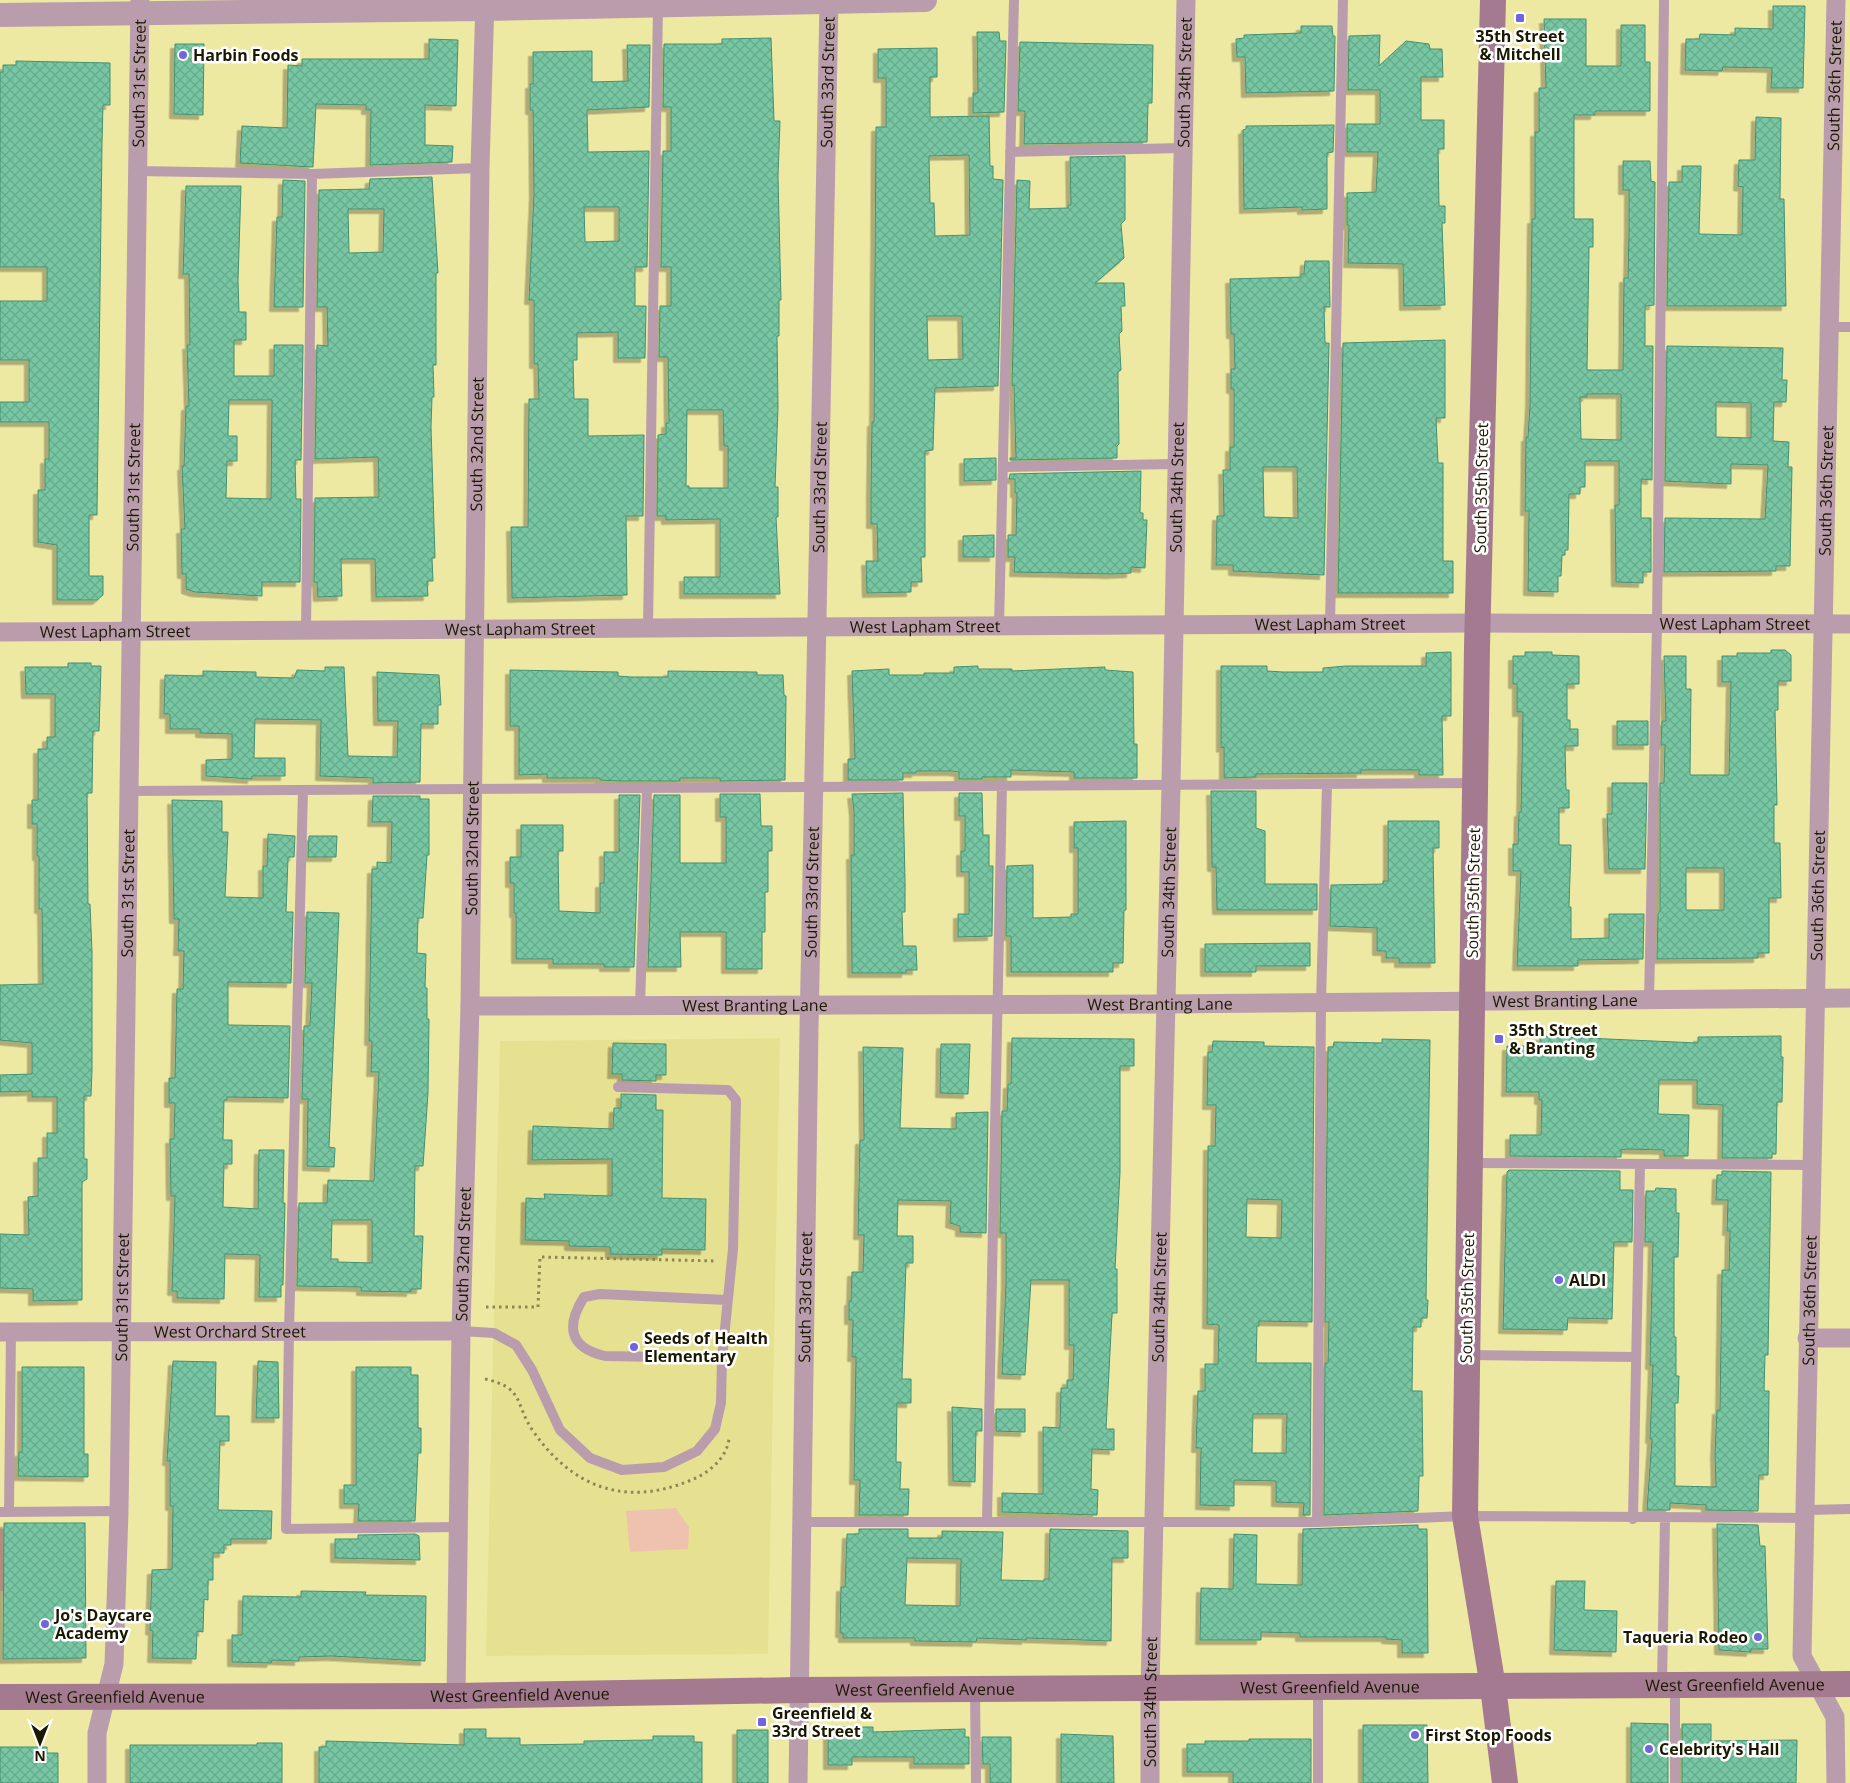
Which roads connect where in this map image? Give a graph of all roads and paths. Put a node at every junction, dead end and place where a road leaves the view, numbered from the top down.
1 (925, 0) edge
2 (1014, 0) edge
3 (1186, 0) edge
4 (1343, 0) edge
5 (1493, 0) edge
6 (1664, 0) edge
7 (1836, 0) edge
8 (832, 1) edge
9 (658, 4) junction
10 (485, 5) edge
11 (139, 6) edge
12 (0, 15) edge
13 (1182, 148) junction
14 (1010, 152) junction
15 (480, 168) junction
16 (136, 171) junction
17 (312, 174) junction
18 (1830, 327) junction
19 (1850, 327) edge
20 (1176, 464) junction
21 (1004, 467) junction
22 (1477, 623) junction
23 (1657, 624) junction
24 (1824, 624) junction
25 (1850, 624) edge
26 (1330, 625) junction
27 (818, 626) junction
28 (999, 626) junction
29 (1173, 626) junction
30 (474, 628) junction
31 (648, 628) junction
32 (306, 630) junction
33 (132, 631) junction
34 (0, 632) edge
35 (1475, 783) junction
36 (1002, 785) junction
37 (1171, 785) junction
38 (1327, 785) junction
39 (815, 788) junction
40 (647, 789) junction
41 (473, 790) junction
42 (129, 791) junction
43 (303, 791) junction
44 (1814, 998) junction
45 (1850, 998) edge
46 (1649, 1001) junction
47 (1321, 1002) junction
48 (1471, 1002) junction
49 (997, 1004) junction
50 (1166, 1004) junction
51 (810, 1005) junction
52 (470, 1006) junction
53 (640, 1006) junction
54 (618, 1087) dead end
55 (1469, 1163) junction
56 (1640, 1164) junction
57 (1811, 1165) junction
58 (717, 1255) dead end
59 (727, 1300) junction
60 (486, 1307) dead end
61 (289, 1331) junction
62 (461, 1331) junction
63 (6, 1332) edge
64 (122, 1332) junction
65 (1807, 1338) junction
66 (1850, 1338) edge
67 (1467, 1355) junction
68 (1636, 1357) junction
69 (722, 1358) junction
70 (1850, 1510) edge
71 (119, 1511) junction
72 (4, 1512) edge
73 (1806, 1514) junction
74 (1466, 1516) junction
75 (1666, 1518) junction
76 (1633, 1519) junction
77 (1155, 1520) junction
78 (987, 1521) junction
79 (802, 1522) junction
80 (1317, 1522) junction
81 (458, 1527) junction
82 (1819, 1684) junction
83 (1850, 1684) edge
84 (1668, 1685) junction
85 (1318, 1687) junction
86 (1493, 1687) junction
87 (1150, 1689) junction
88 (798, 1690) junction
89 (975, 1690) junction
90 (105, 1696) junction
91 (456, 1696) junction
92 (0, 1697) edge
93 (97, 1783) edge
94 (798, 1783) edge
95 (976, 1783) edge
96 (1150, 1783) edge
97 (1318, 1783) edge
98 (1505, 1783) edge
99 (1675, 1783) edge
100 (1836, 1783) edge

1 - 8 street
2 - 14 lane
3 - 13 street, South 34th Street
4 - 26 lane
5 - 22 main road, South 35th Street
6 - 23 lane
7 - 18 street, South 36th Street
8 - 9 street
8 - 27 street, South 33rd Street
9 - 10 street
9 - 31 lane
10 - 11 street
10 - 15 street, South 32nd Street
11 - 12 street
11 - 16 street, South 31st Street
13 - 14 lane
13 - 20 street, South 34th Street
14 - 21 lane
15 - 17 lane
15 - 30 street, South 32nd Street
16 - 17 lane
16 - 33 street, South 31st Street
17 - 32 lane
18 - 19 lane
18 - 24 street, South 36th Street
20 - 21 lane
20 - 29 street, South 34th Street
21 - 28 lane
22 - 23 street, West Lapham Street
22 - 26 street, West Lapham Street
22 - 35 main road, South 35th Street
23 - 24 street, West Lapham Street
23 - 46 lane
24 - 25 street, West Lapham Street
24 - 44 street, South 36th Street
26 - 29 street, West Lapham Street
27 - 28 street, West Lapham Street
27 - 31 street, West Lapham Street
27 - 39 street, South 33rd Street
28 - 29 street, West Lapham Street
29 - 37 street, South 34th Street
30 - 31 street, West Lapham Street
30 - 32 street, West Lapham Street
30 - 41 street, South 32nd Street
32 - 33 street, West Lapham Street
33 - 34 street, West Lapham Street
33 - 42 street, South 31st Street
35 - 38 lane
35 - 48 main road, South 35th Street
36 - 37 lane
36 - 39 lane
36 - 49 lane
37 - 38 lane
37 - 50 street, South 34th Street
38 - 47 lane
39 - 40 lane
39 - 51 street, South 33rd Street
40 - 41 lane
40 - 53 lane
41 - 43 lane
41 - 52 street, South 32nd Street
42 - 43 lane
42 - 64 street, South 31st Street
43 - 61 lane
44 - 45 street, West Branting Lane
44 - 46 street, West Branting Lane
44 - 57 street, South 36th Street
46 - 48 street, West Branting Lane
47 - 48 street, West Branting Lane
47 - 50 street, West Branting Lane
47 - 80 lane
48 - 55 main road, South 35th Street
49 - 50 street, West Branting Lane
49 - 51 street, West Branting Lane
49 - 78 lane
50 - 77 street, South 34th Street
51 - 53 street, West Branting Lane
51 - 79 street, South 33rd Street
52 - 53 street, West Branting Lane
52 - 62 street, South 32nd Street
54 - 59 lane
55 - 56 lane
55 - 67 main road, South 35th Street
56 - 57 lane
56 - 68 lane
57 - 65 street, South 36th Street
58 - 60 path
59 - 69 lane
59 - 69 lane
61 - 62 street, West Orchard Street
61 - 64 street, West Orchard Street
61 - 81 lane
62 - 69 lane
62 - 81 street, South 32nd Street
63 - 64 street, West Orchard Street
63 - 72 lane
64 - 71 street, South 31st Street
65 - 66 street
65 - 73 street, South 36th Street
67 - 68 lane
67 - 74 main road, South 35th Street
68 - 76 lane
70 - 73 lane
71 - 72 lane
71 - 90 street, South 31st Street
73 - 75 lane
73 - 82 street, South 36th Street
74 - 76 lane
74 - 80 lane
74 - 86 main road, South 35th Street
75 - 76 lane
75 - 84 lane
77 - 78 lane
77 - 80 lane
77 - 87 street, South 34th Street
78 - 79 lane
79 - 88 street, South 33rd Street
81 - 91 street, South 32nd Street
82 - 83 main road, West Greenfield Avenue
82 - 84 main road, West Greenfield Avenue
82 - 100 street, South 36th Street
84 - 86 main road, West Greenfield Avenue
84 - 99 lane
85 - 86 main road, West Greenfield Avenue
85 - 87 main road, West Greenfield Avenue
85 - 97 lane
86 - 98 main road, South 35th Street
87 - 89 main road, West Greenfield Avenue
87 - 96 street, South 34th Street
88 - 89 main road, West Greenfield Avenue
88 - 91 main road, West Greenfield Avenue
88 - 94 street, South 33rd Street
89 - 95 lane
90 - 91 main road, West Greenfield Avenue
90 - 92 main road, West Greenfield Avenue
90 - 93 street, South 31st Street

